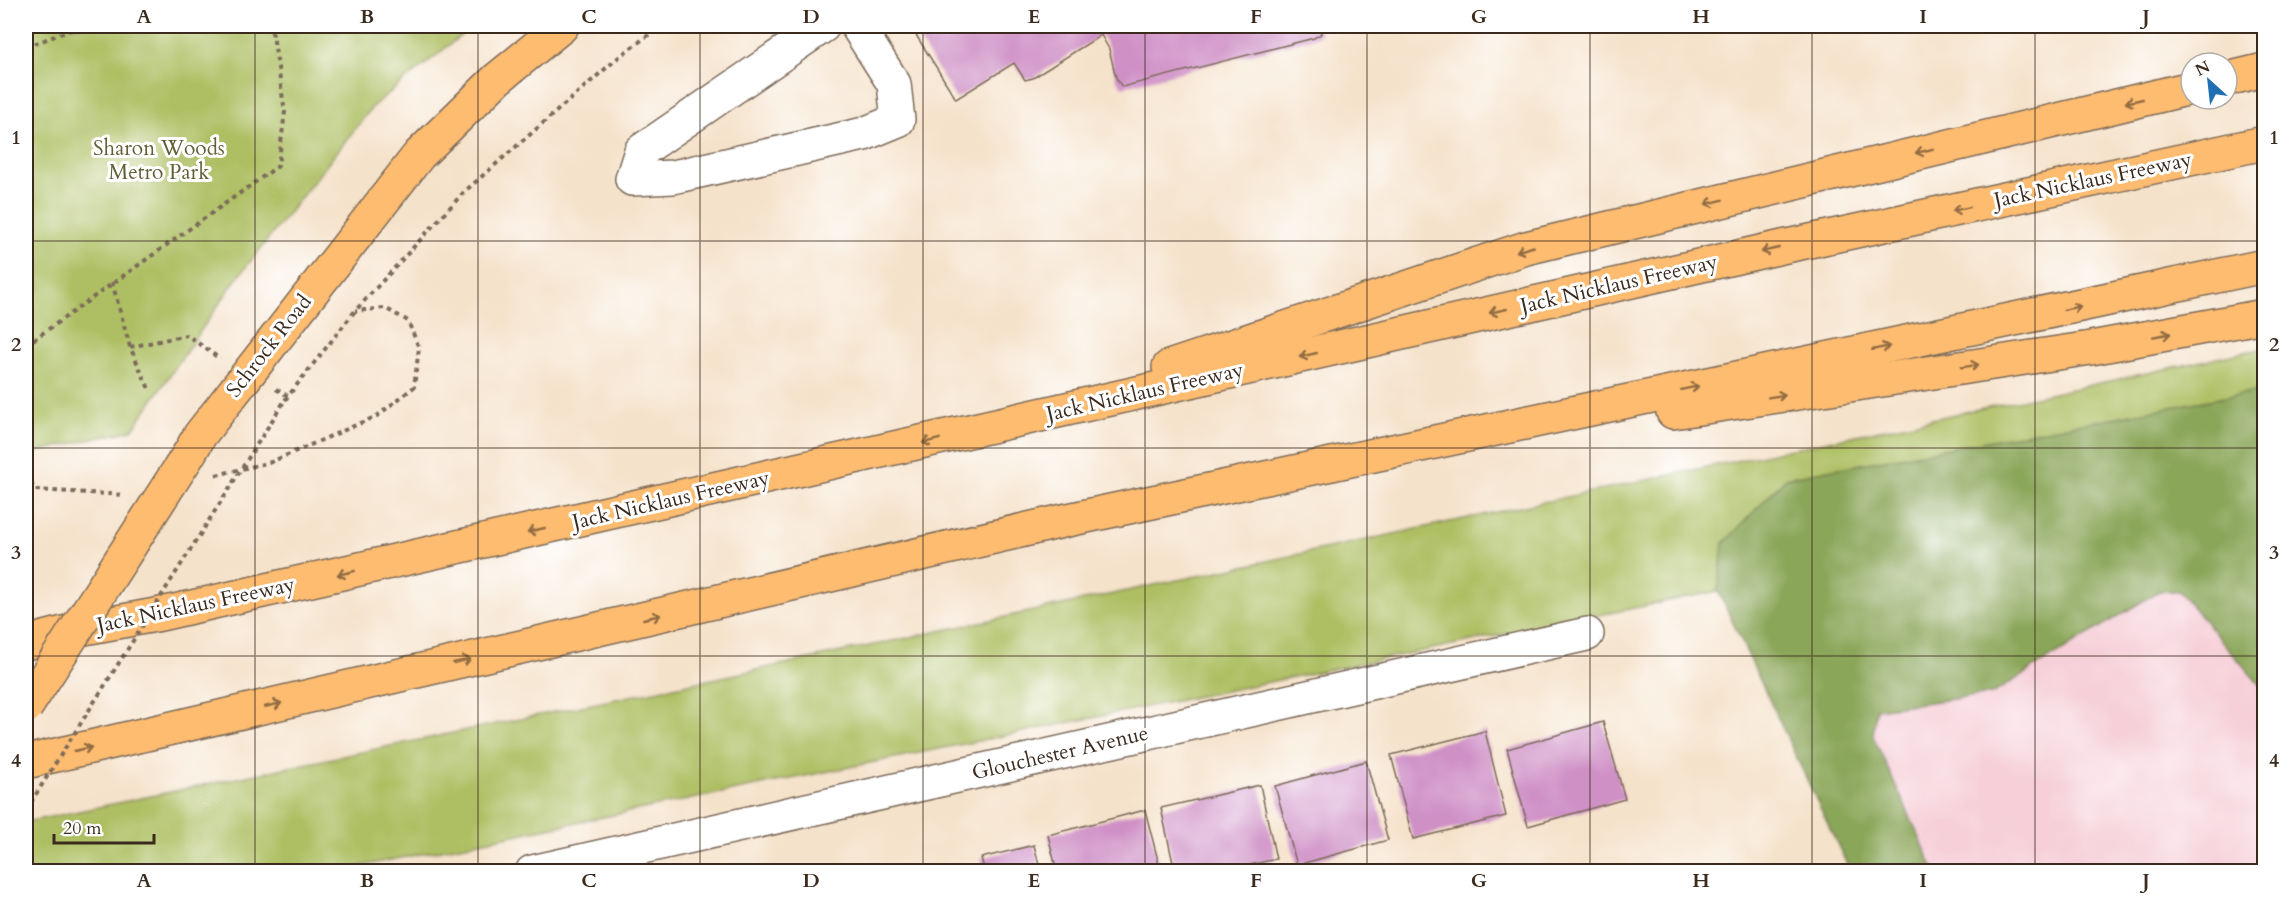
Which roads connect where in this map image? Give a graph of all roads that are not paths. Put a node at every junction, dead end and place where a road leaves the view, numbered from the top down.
1 (562, 26) edge
2 (824, 26) edge
3 (856, 26) edge
4 (2265, 70) edge
5 (2239, 76) edge
6 (2179, 91) edge
7 (2265, 143) edge
8 (2265, 266) edge
9 (2265, 316) edge
10 (988, 427) junction
11 (1283, 473) junction
12 (1587, 634) dead end
13 (26, 643) edge
14 (26, 707) edge
15 (26, 762) edge
16 (532, 872) edge

1 - 14 main road, Schrock Road, bridge
2 - 3 street
4 - 5 main road
6 -> 10 main road
7 -> 10 main road, Jack Nicklaus Freeway
11 -> 8 main road
11 -> 9 main road
10 -> 13 main road, Jack Nicklaus Freeway
15 -> 11 main road
12 - 16 street, Glouchester Avenue

